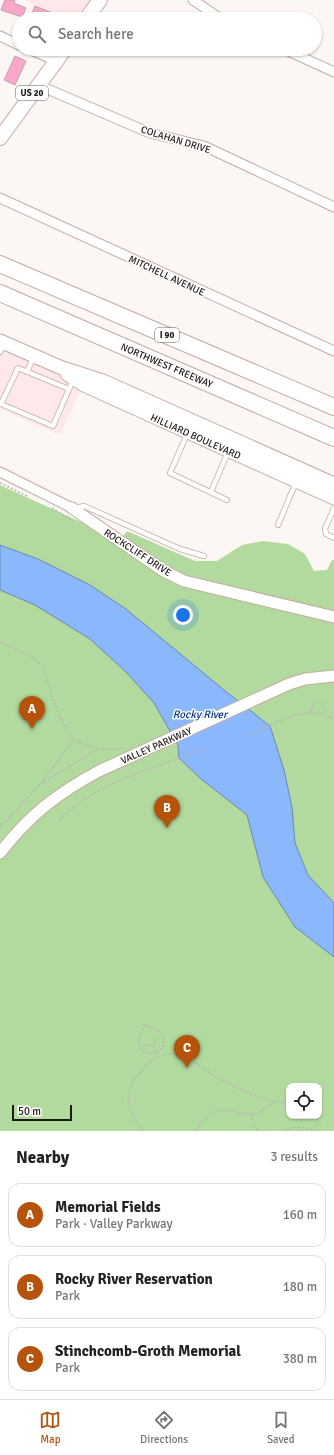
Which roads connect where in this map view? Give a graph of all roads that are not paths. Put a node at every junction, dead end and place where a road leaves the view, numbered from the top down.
1 (100, 0) edge
2 (193, 0) edge
3 (91, 12) edge
4 (211, 12) edge
5 (0, 36) edge
6 (12, 42) edge
7 (45, 56) edge
8 (60, 56) edge
9 (299, 56) edge
10 (56, 61) junction
11 (334, 72) edge
12 (38, 85) junction
13 (0, 138) edge
14 (0, 198) edge
15 (334, 207) edge
16 (0, 264) edge
17 (0, 293) edge
18 (0, 296) edge
19 (26, 305) junction
20 (2, 345) edge
21 (334, 351) edge
22 (34, 356) junction
23 (62, 368) junction
24 (27, 372) junction
25 (71, 384) junction
26 (334, 407) edge
27 (188, 432) junction
28 (334, 438) edge
29 (229, 450) junction
30 (0, 472) edge
31 (296, 481) junction
32 (334, 484) edge
33 (211, 492) junction
34 (334, 498) edge
35 (227, 500) dead end
36 (72, 508) junction
37 (334, 508) edge
38 (278, 525) dead end
39 (334, 538) edge
40 (204, 556) dead end
41 (334, 617) edge
42 (334, 676) edge
43 (0, 853) edge

1 - 3 main road
2 - 4 street
5 - 6 street
7 - 10 street
8 - 10 main road, US 20
9 - 11 street
10 - 12 main road, US 20
12 - 13 main road, US 20
12 - 15 street, COLAHAN DRIVE
14 - 21 street, MITCHELL AVENUE
16 - 26 highway, I 90
17 - 19 highway, NORTHWEST FREEWAY
18 - 19 highway
19 - 28 highway, NORTHWEST FREEWAY
20 - 22 main road, HILLIARD BOULEVARD
22 - 23 main road, HILLIARD BOULEVARD
22 - 24 lane
23 - 25 main road, HILLIARD BOULEVARD
23 - 32 main road, HILLIARD BOULEVARD
24 - 25 lane
24 - 25 lane
25 - 27 main road, HILLIARD BOULEVARD
27 - 29 main road, HILLIARD BOULEVARD
27 - 33 lane
29 - 31 main road, HILLIARD BOULEVARD
29 - 33 lane
30 - 36 street, ROCKCLIFF DRIVE
31 - 34 main road, HILLIARD BOULEVARD
31 - 38 lane
33 - 35 lane
36 - 40 lane
36 - 41 street, ROCKCLIFF DRIVE
37 - 39 lane
42 - 43 street, VALLEY PARKWAY

